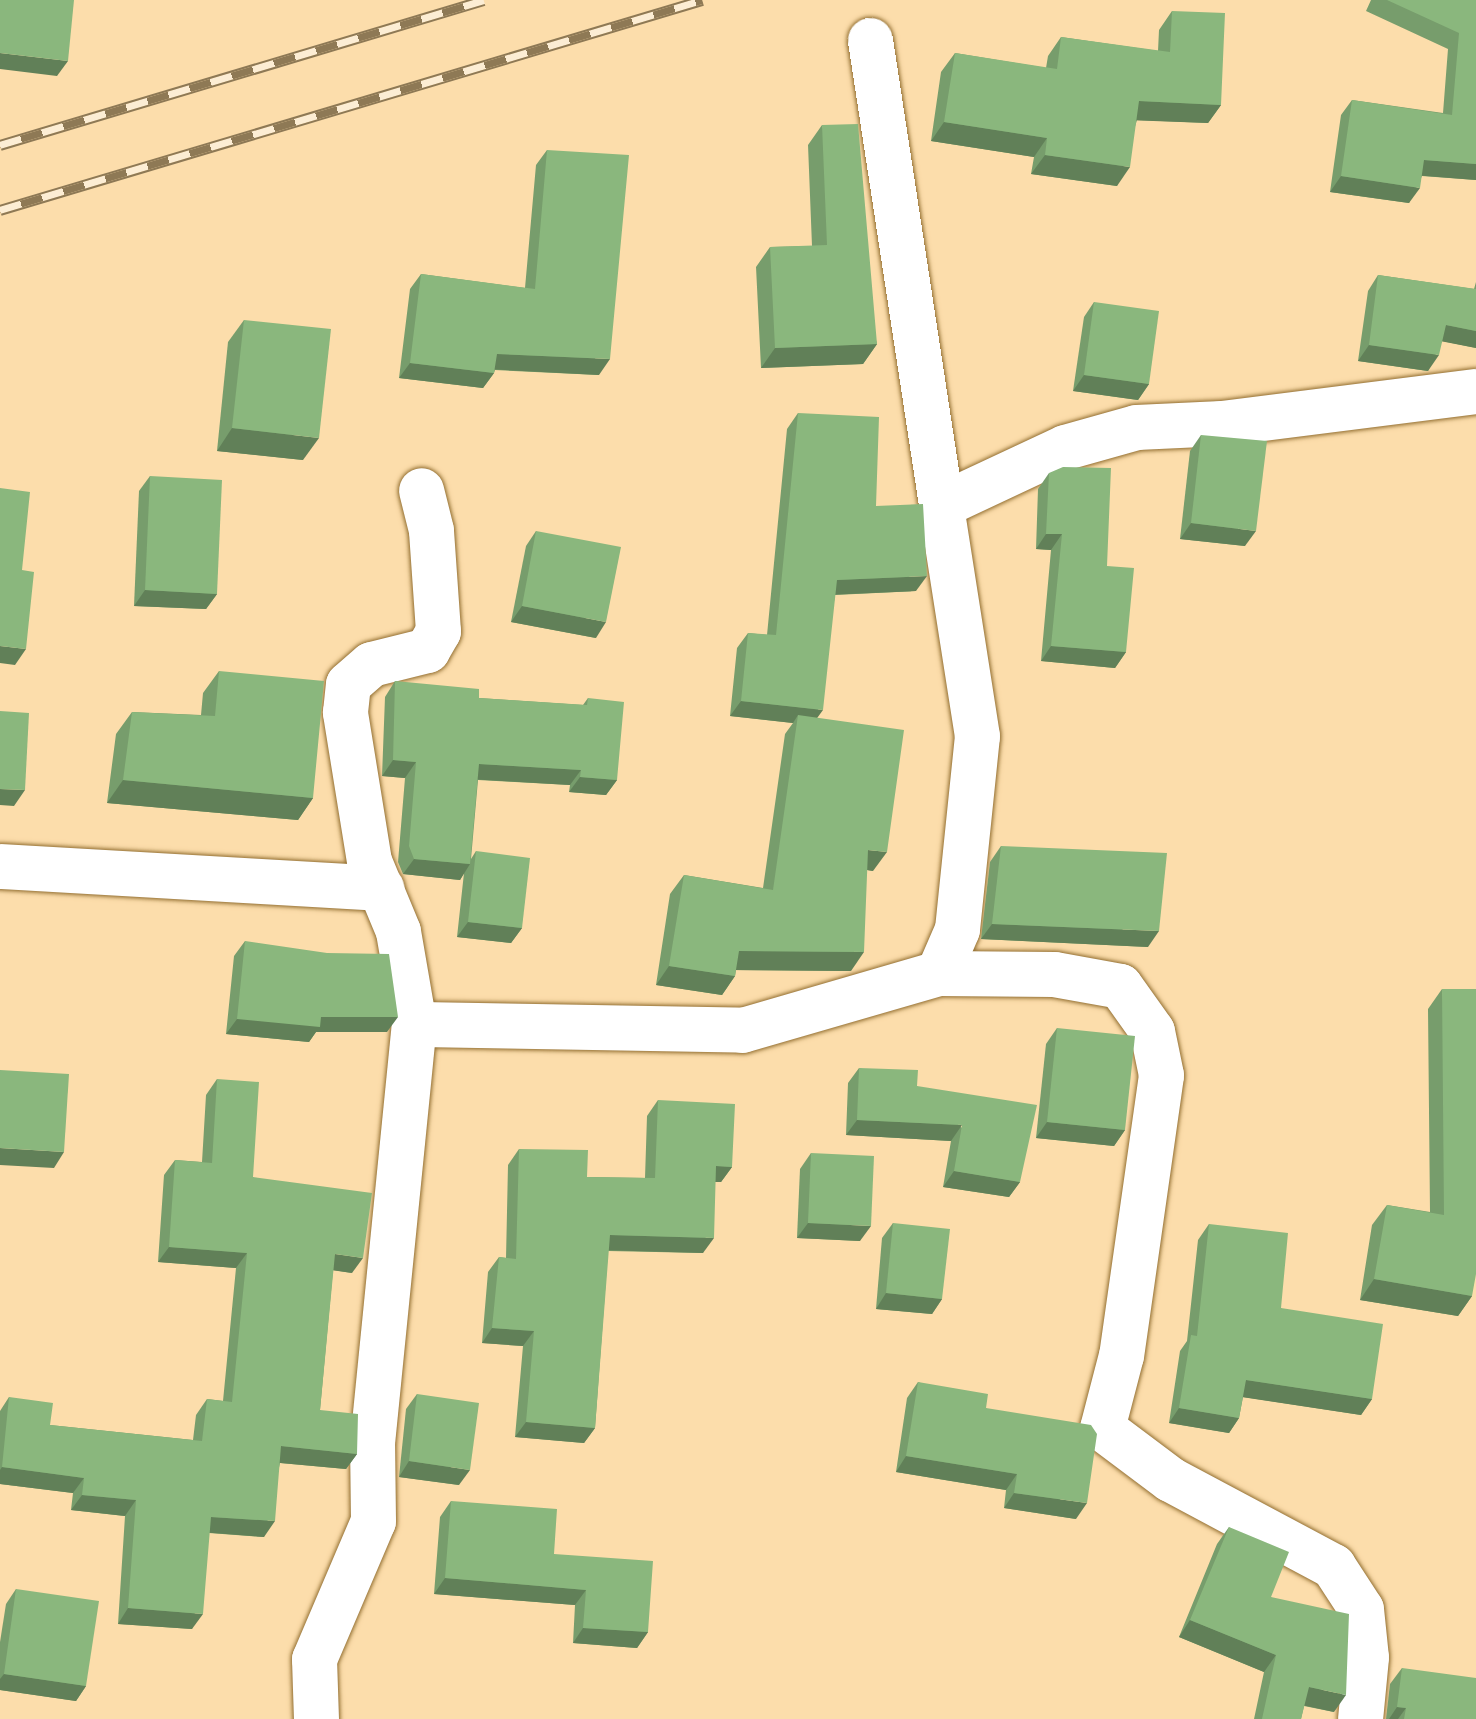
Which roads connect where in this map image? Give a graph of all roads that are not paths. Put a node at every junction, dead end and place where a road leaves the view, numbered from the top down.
1 (870, 40) dead end
2 (1476, 391) edge
3 (421, 490) dead end
4 (941, 505) junction
5 (0, 866) edge
6 (381, 888) junction
7 (938, 973) junction
8 (414, 1024) junction
9 (316, 1719) edge
10 (1360, 1719) edge

1 - 4 street
2 - 4 street
3 - 6 street
4 - 7 street
5 - 6 street
6 - 8 street
7 - 8 street
7 - 10 street
8 - 9 street

